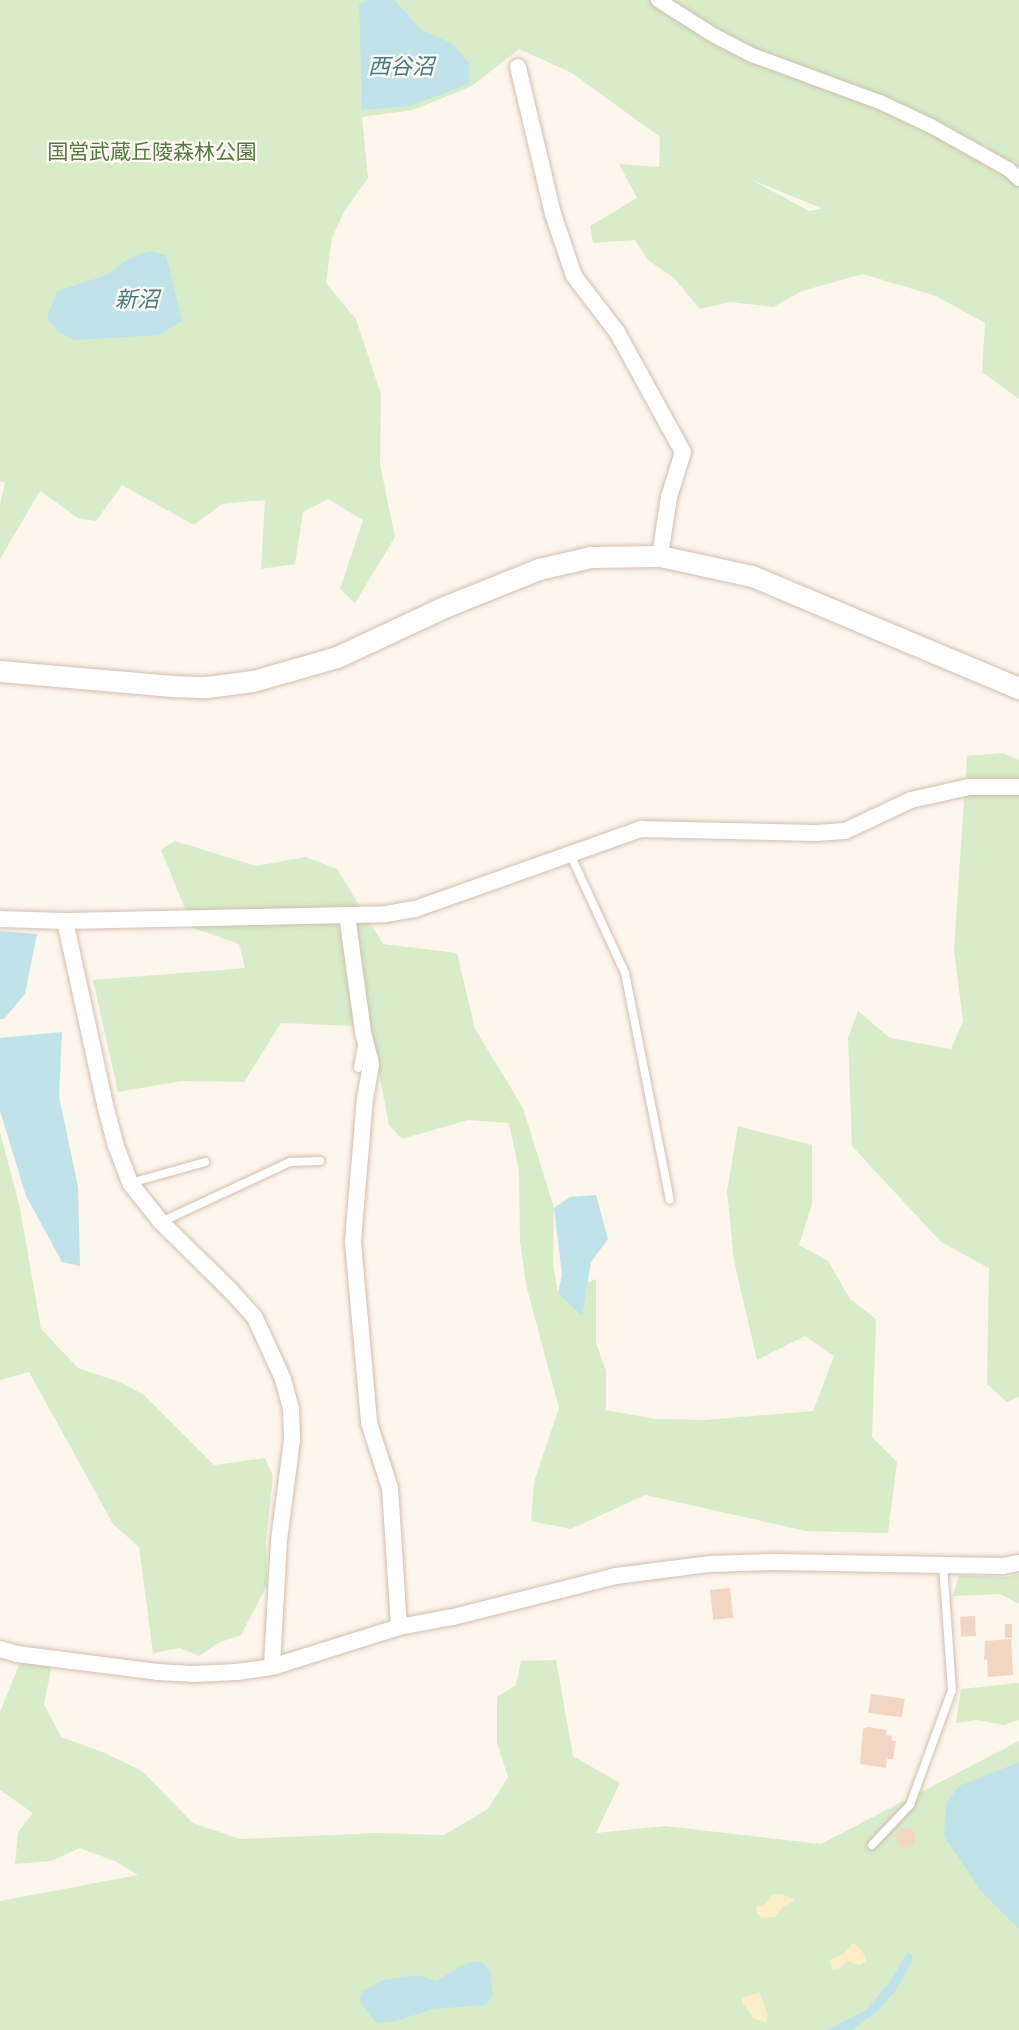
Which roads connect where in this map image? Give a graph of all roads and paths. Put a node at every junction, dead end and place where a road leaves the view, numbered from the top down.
1 (658, 0) edge
2 (518, 67) dead end
3 (1019, 179) edge
4 (660, 556) junction
5 (0, 671) edge
6 (1019, 688) edge
7 (1019, 787) edge
8 (569, 854) junction
9 (347, 915) junction
10 (0, 919) edge
11 (65, 921) junction
12 (363, 1032) junction
13 (358, 1068) dead end
14 (320, 1161) dead end
15 (205, 1162) dead end
16 (130, 1183) junction
17 (670, 1200) dead end
18 (161, 1222) junction
19 (1019, 1563) edge
20 (943, 1564) junction
21 (399, 1627) junction
22 (0, 1649) edge
23 (273, 1667) junction
24 (872, 1845) dead end

1 - 3 street
2 - 4 street
4 - 5 street
4 - 6 street
7 - 8 street
8 - 9 street
8 - 17 lane
9 - 11 street
9 - 12 street
10 - 11 street
11 - 16 street
12 - 13 lane
12 - 21 street
14 - 18 lane
15 - 16 lane
16 - 18 street
18 - 23 street
19 - 20 street
20 - 21 street
20 - 24 lane
21 - 23 street
22 - 23 street

